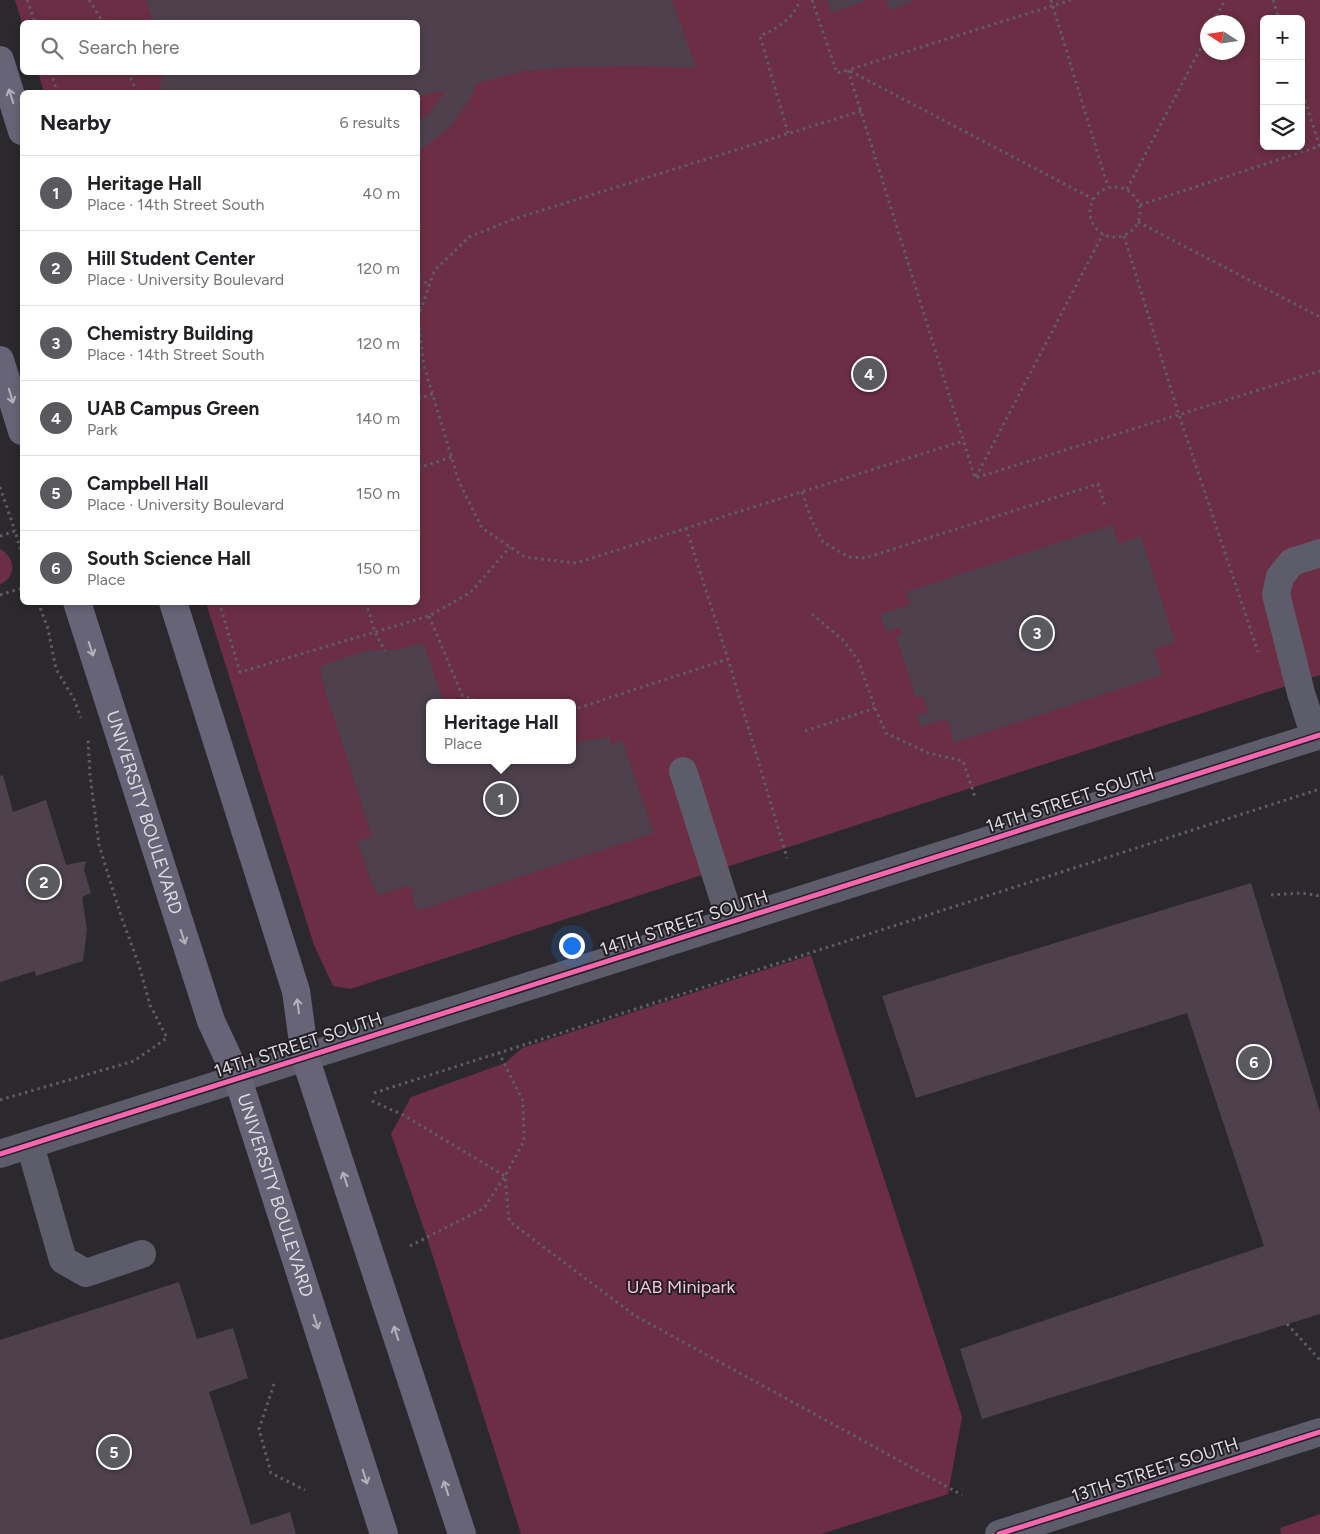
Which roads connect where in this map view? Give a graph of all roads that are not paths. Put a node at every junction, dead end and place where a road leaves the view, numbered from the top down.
1 (0, 60) edge
2 (20, 125) edge
3 (0, 360) edge
4 (20, 425) edge
5 (1320, 553) edge
6 (78, 605) edge
7 (174, 605) edge
8 (1317, 736) edge
9 (684, 771) dead end
10 (730, 922) junction
11 (305, 1057) junction
12 (238, 1079) junction
13 (30, 1145) junction
14 (0, 1154) edge
15 (142, 1254) dead end
16 (1320, 1432) edge
17 (384, 1534) edge
18 (462, 1534) edge
19 (999, 1534) edge

2 -> 1 main road
3 -> 4 main road
5 - 8 street
6 -> 12 main road, UNIVERSITY BOULEVARD
11 -> 7 main road
8 - 10 street, 14TH STREET SOUTH
9 - 10 street
10 - 11 street, 14TH STREET SOUTH
11 - 12 street, 14TH STREET SOUTH
18 -> 11 main road
12 - 13 street, 14TH STREET SOUTH
12 -> 17 main road, UNIVERSITY BOULEVARD
13 - 14 street, 14TH STREET SOUTH
13 - 15 street
16 - 19 street, 13TH STREET SOUTH

